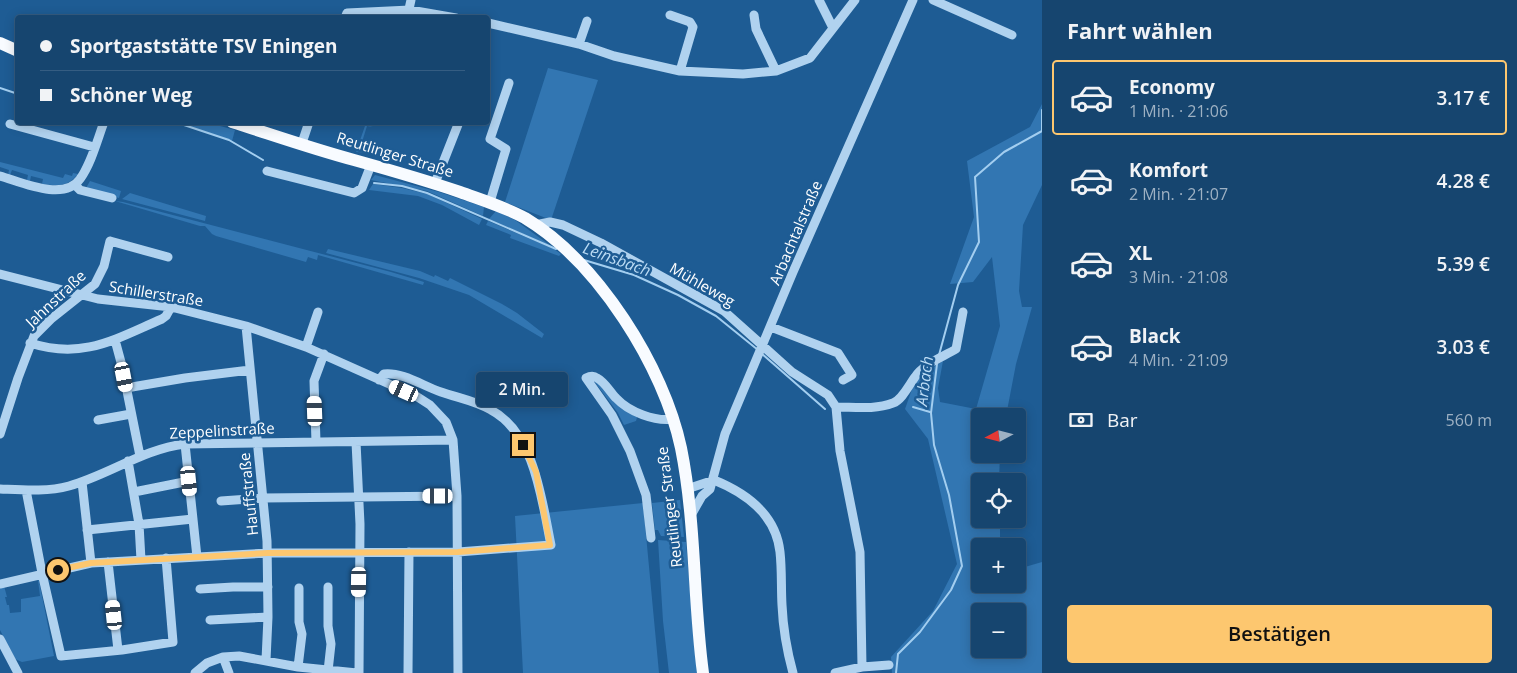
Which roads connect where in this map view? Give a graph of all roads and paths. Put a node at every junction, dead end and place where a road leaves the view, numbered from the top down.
1 (411, 0) edge
2 (819, 0) edge
3 (855, 0) edge
4 (913, 0) edge
5 (933, 0) edge
6 (408, 14) edge
7 (670, 14) dead end
8 (346, 15) edge
9 (754, 15) dead end
10 (587, 21) dead end
11 (490, 23) edge
12 (833, 28) junction
13 (1012, 35) dead end
14 (0, 43) edge
15 (579, 44) junction
16 (15, 50) edge
17 (680, 70) junction
18 (776, 70) junction
19 (509, 83) dead end
20 (10, 124) dead end
21 (103, 125) edge
22 (242, 125) edge
23 (307, 125) edge
24 (458, 125) edge
25 (302, 144) junction
26 (94, 146) junction
27 (371, 165) junction
28 (267, 171) dead end
29 (0, 176) edge
30 (435, 184) junction
31 (75, 185) junction
32 (112, 198) dead end
33 (490, 202) junction
34 (535, 225) junction
35 (168, 257) dead end
36 (0, 274) edge
37 (80, 295) junction
38 (171, 307) junction
39 (318, 312) dead end
40 (963, 312) dead end
41 (246, 326) junction
42 (771, 327) junction
43 (115, 340) junction
44 (30, 343) junction
45 (763, 346) junction
46 (306, 347) junction
47 (324, 354) junction
48 (250, 370) junction
49 (379, 380) junction
50 (843, 380) dead end
51 (126, 388) junction
52 (836, 407) junction
53 (131, 414) junction
54 (674, 419) junction
55 (98, 420) dead end
56 (0, 434) edge
57 (453, 440) junction
58 (257, 442) junction
59 (316, 442) junction
60 (356, 442) junction
61 (185, 444) junction
62 (140, 456) junction
63 (128, 461) junction
64 (714, 480) junction
65 (189, 481) junction
66 (82, 482) junction
67 (0, 489) edge
68 (687, 489) junction
69 (26, 490) junction
70 (134, 492) junction
71 (457, 496) junction
72 (702, 496) junction
73 (359, 497) junction
74 (263, 498) junction
75 (221, 501) dead end
76 (690, 518) junction
77 (192, 519) junction
78 (139, 524) junction
79 (87, 530) junction
80 (651, 538) dead end
81 (360, 552) junction
82 (409, 552) junction
83 (458, 552) junction
84 (268, 553) junction
85 (197, 557) junction
86 (166, 558) junction
87 (141, 560) junction
88 (108, 562) junction
89 (91, 563) junction
90 (42, 573) junction
91 (0, 584) edge
92 (268, 587) junction
93 (328, 587) dead end
94 (299, 588) dead end
95 (200, 589) dead end
96 (268, 617) junction
97 (210, 620) dead end
98 (0, 639) edge
99 (118, 650) junction
100 (223, 657) junction
101 (266, 660) junction
102 (889, 666) dead end
103 (298, 667) junction
104 (862, 667) junction
105 (328, 671) junction
106 (18, 673) edge
107 (195, 673) edge
108 (229, 673) edge
109 (358, 673) edge
110 (408, 673) edge
111 (458, 673) edge
112 (703, 673) edge
113 (793, 673) edge
114 (835, 673) edge

1 - 6 street
2 - 12 street
3 - 12 street
4 - 42 street, Arbachtalstraße
5 - 13 street
6 - 8 street
7 - 17 street
9 - 18 street
10 - 15 street
11 - 15 street
12 - 18 street
14 - 16 main road
15 - 17 street
17 - 18 street
19 - 33 street
20 - 26 street
21 - 26 street
22 - 25 main road, Reutlinger Straße
23 - 25 street
24 - 30 street
25 - 27 main road, Reutlinger Straße
26 - 31 street
27 - 28 street
27 - 30 main road, Reutlinger Straße
29 - 31 street
30 - 33 main road, Reutlinger Straße
31 - 32 street
33 - 34 main road, Reutlinger Straße
34 - 45 street, Mühleweg
34 - 54 main road, Reutlinger Straße
35 - 37 street, Jahnstraße
36 - 37 street, Schillerstraße
37 - 38 street, Schillerstraße
37 - 44 street, Jahnstraße
38 - 41 street, Schillerstraße
38 - 43 street
39 - 46 street
40 - 52 street
41 - 46 street, Schillerstraße
41 - 48 street, Hauffstraße
42 - 45 street, Arbachtalstraße
42 - 50 street
43 - 44 street
43 - 51 street
44 - 56 street, Jahnstraße
45 - 52 street, Mühleweg
45 - 64 street, Arbachtalstraße
46 - 47 street, Schillerstraße
47 - 49 street, Schillerstraße
47 - 59 street
48 - 51 street
48 - 58 street, Hauffstraße
49 - 57 street, Schillerstraße
49 - 83 street
51 - 53 street
52 - 104 street
53 - 55 street
53 - 62 street
54 - 68 main road, Reutlinger Straße
54 - 80 street
57 - 60 street, Zeppelinstraße
57 - 71 street
58 - 59 street, Zeppelinstraße
58 - 61 street, Zeppelinstraße
58 - 74 street, Hauffstraße
59 - 60 street, Zeppelinstraße
60 - 73 street
61 - 62 street, Zeppelinstraße
61 - 65 street
62 - 63 street, Zeppelinstraße
63 - 66 street, Zeppelinstraße
63 - 70 street
64 - 68 street
64 - 72 street, Arbachtalstraße
64 - 113 street
65 - 70 street
65 - 77 street
66 - 69 street, Zeppelinstraße
66 - 79 street
67 - 69 street, Zeppelinstraße
68 - 72 street
68 - 76 main road, Reutlinger Straße
69 - 90 street
70 - 78 street
71 - 73 street
71 - 83 street
72 - 76 street, Arbachtalstraße
73 - 74 street
73 - 81 street
74 - 75 street
74 - 84 street, Hauffstraße
76 - 112 main road, Reutlinger Straße
77 - 78 street
77 - 85 street
78 - 79 street
78 - 87 street
79 - 89 street
81 - 82 street
81 - 84 street
81 - 109 street
82 - 83 street
82 - 110 street
83 - 111 street
84 - 85 street
84 - 92 street, Hauffstraße
85 - 86 street
86 - 87 street
86 - 99 street
87 - 88 street
88 - 89 street
88 - 99 street
89 - 90 street
90 - 91 street
90 - 99 street
92 - 95 street
92 - 96 street, Hauffstraße
93 - 105 street
94 - 103 street
96 - 97 street
96 - 101 street, Hauffstraße
98 - 106 street
100 - 101 street
100 - 107 street
100 - 108 street
101 - 103 street
102 - 104 street
103 - 105 street
104 - 114 street
105 - 109 street

